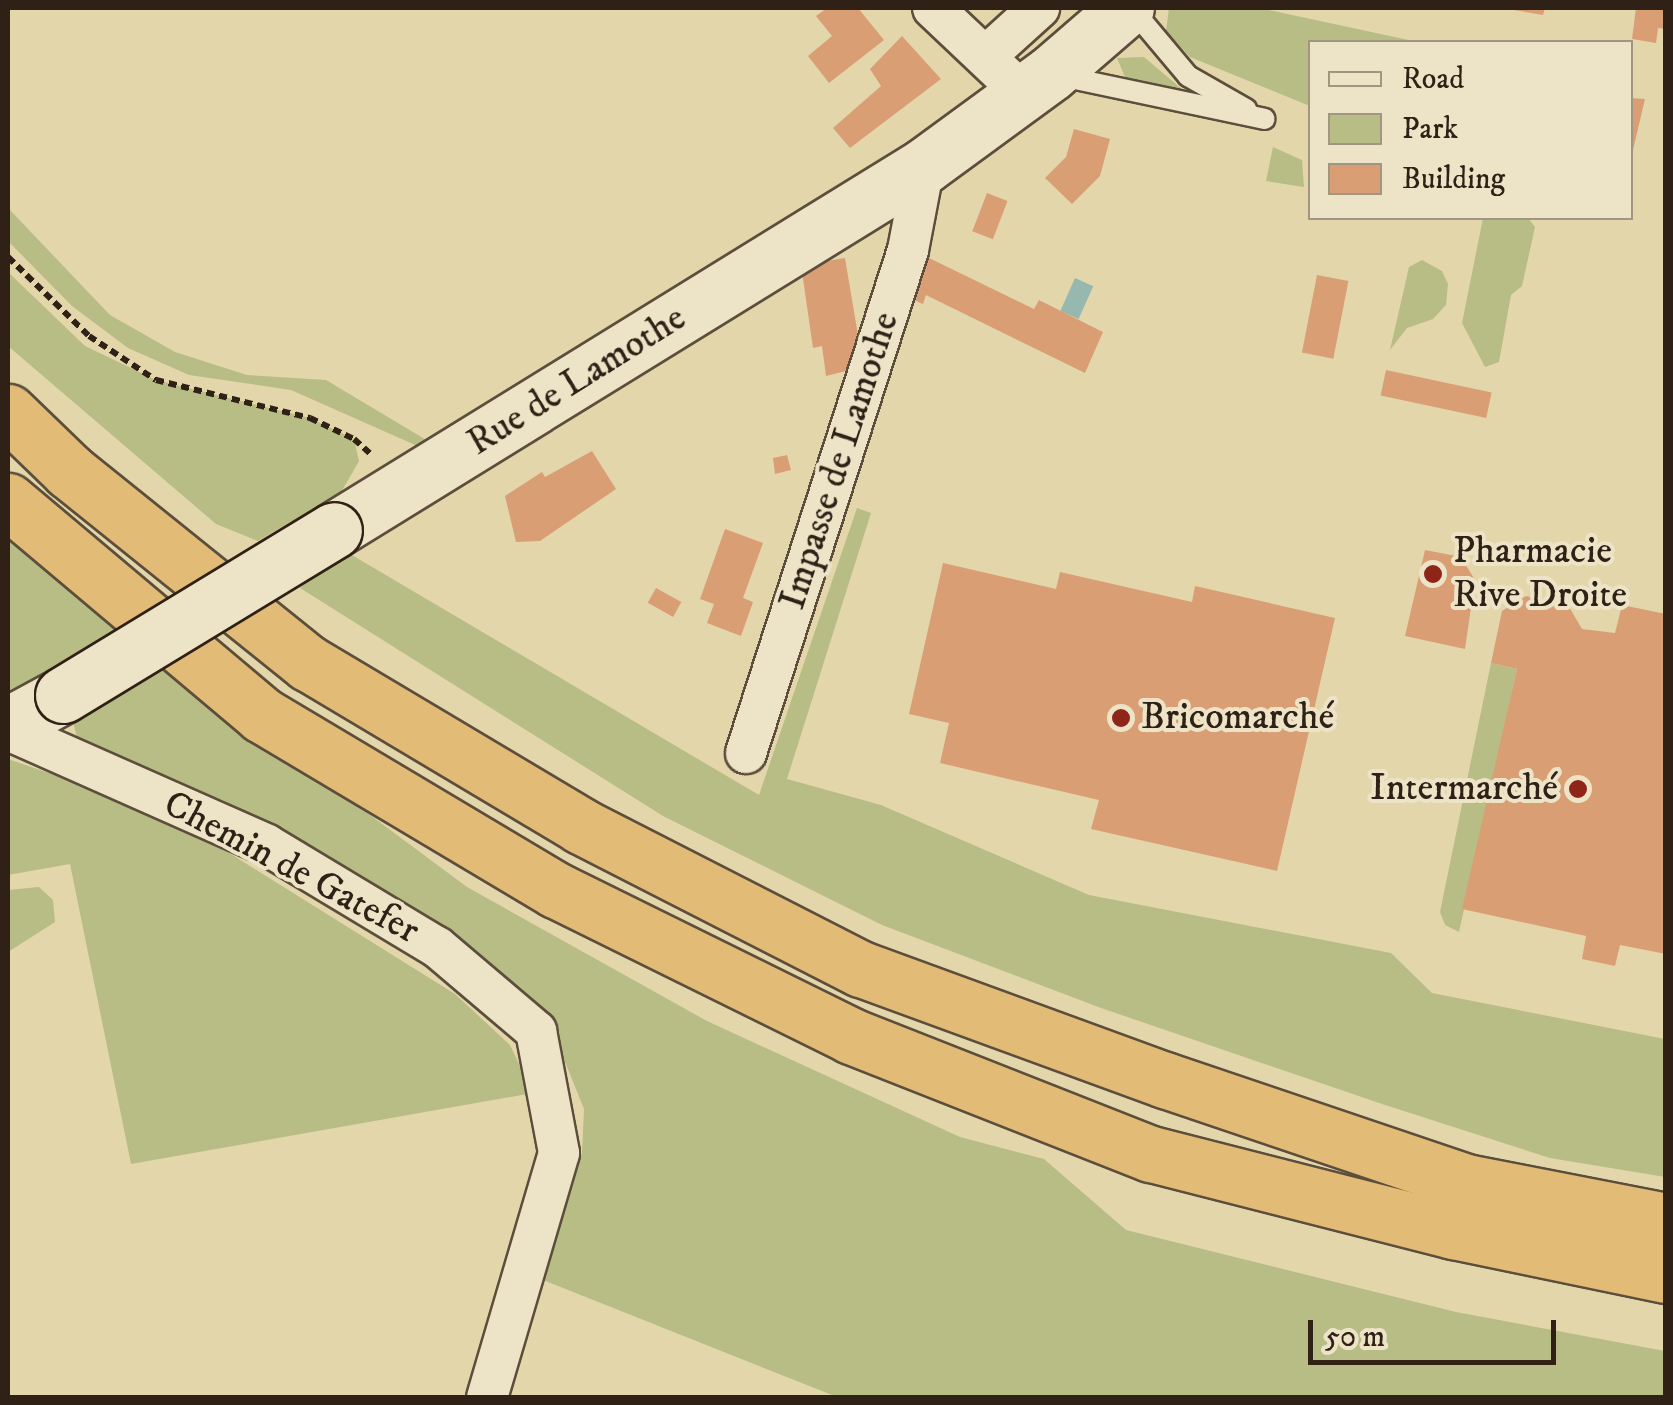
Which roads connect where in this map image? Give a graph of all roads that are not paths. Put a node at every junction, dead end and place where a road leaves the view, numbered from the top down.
1 (933, 8) edge
2 (1038, 8) edge
3 (1128, 8) edge
4 (986, 56) junction
5 (1038, 84) junction
6 (924, 166) junction
7 (8, 412) edge
8 (8, 500) edge
9 (8, 728) edge
10 (746, 753) dead end
11 (1666, 1221) edge
12 (1666, 1275) edge
13 (487, 1398) edge

1 - 4 street
2 - 4 street
3 - 5 street, Rue de Lamothe
3 - 5 lane
4 - 5 street
5 - 6 street, Rue de Lamothe
6 - 9 street, Rue de Lamothe, bridge
6 - 10 street, Impasse de Lamothe
7 - 11 highway
8 - 12 highway
9 - 13 street, Chemin de Gatefer

